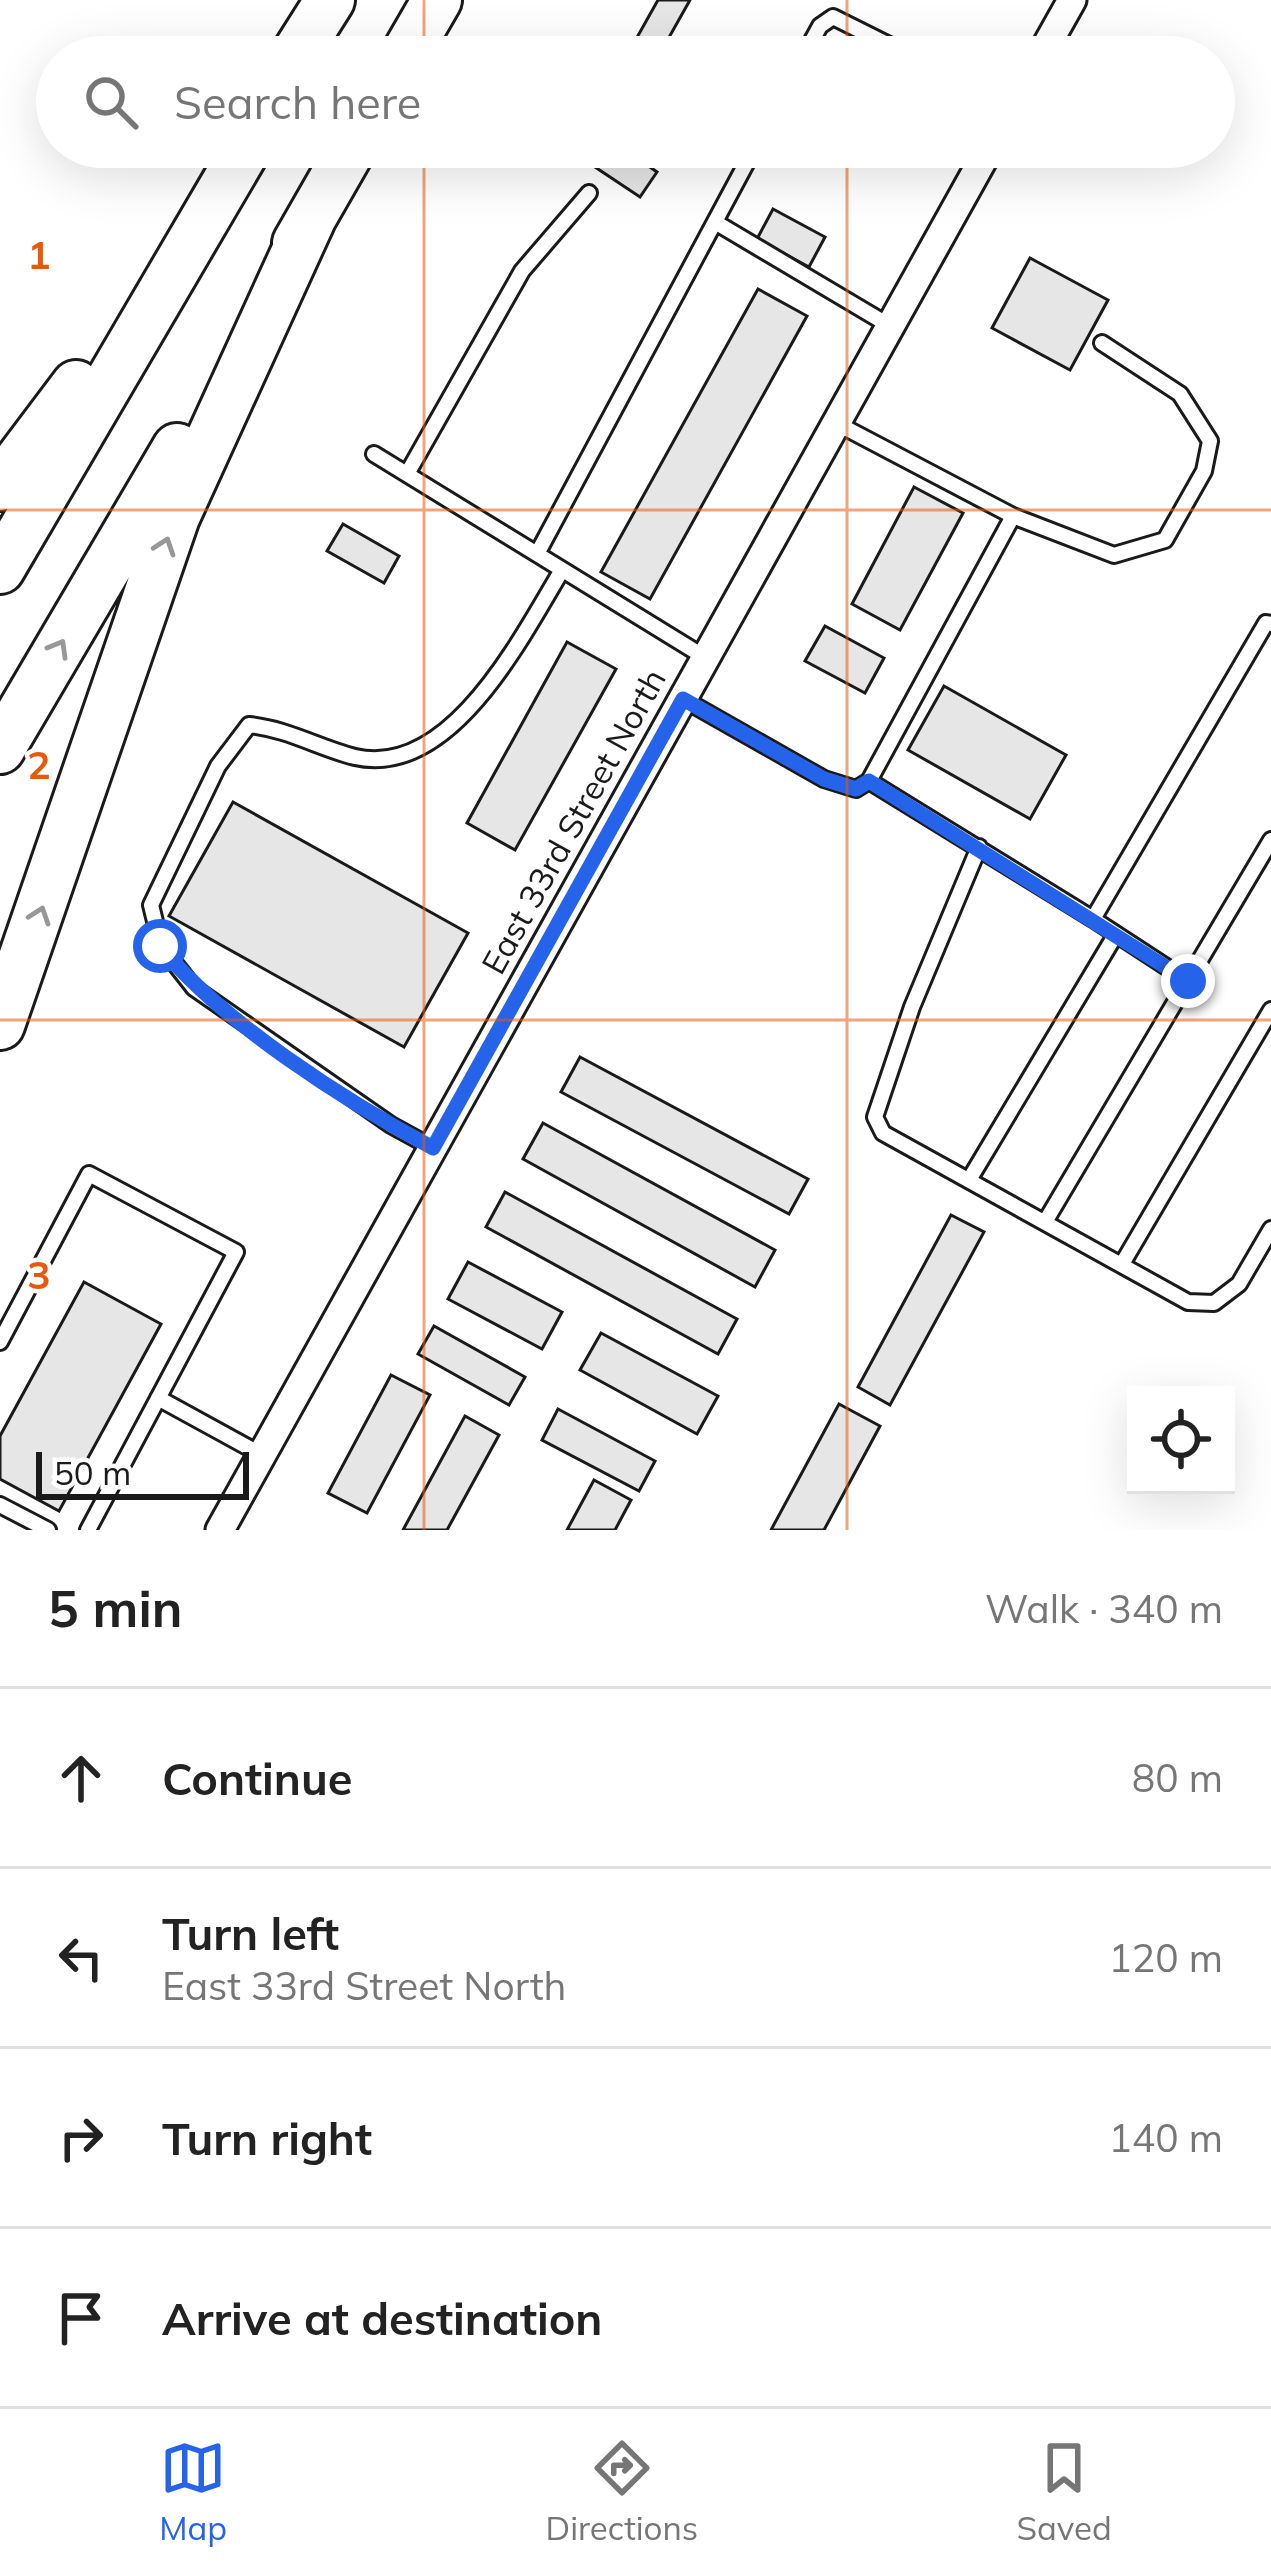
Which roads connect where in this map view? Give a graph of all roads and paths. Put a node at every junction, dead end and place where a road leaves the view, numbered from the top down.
1 (332, 0) edge
2 (437, 0) edge
3 (1072, 0) edge
4 (310, 36) edge
5 (416, 36) edge
6 (815, 36) edge
7 (871, 36) edge
8 (1052, 36) edge
9 (223, 168) edge
10 (235, 168) edge
11 (340, 168) edge
12 (744, 168) edge
13 (978, 168) edge
14 (589, 193) dead end
15 (311, 219) junction
16 (715, 222) junction
17 (890, 326) junction
18 (1102, 343) dead end
19 (836, 423) junction
20 (374, 454) dead end
21 (406, 474) junction
22 (0, 486) edge
23 (1013, 516) junction
24 (537, 554) junction
25 (0, 569) edge
26 (562, 570) junction
27 (1270, 620) edge
28 (706, 658) junction
29 (683, 699) junction
30 (0, 749) edge
31 (869, 781) junction
32 (1271, 839) edge
33 (979, 847) junction
34 (1093, 919) junction
35 (1116, 934) junction
36 (1188, 981) junction
37 (1271, 1010) edge
38 (0, 1025) edge
39 (433, 1148) junction
40 (969, 1180) junction
41 (1046, 1222) junction
42 (1271, 1229) edge
43 (1122, 1264) junction
44 (0, 1342) edge
45 (158, 1398) junction
46 (262, 1455) junction
47 (0, 1505) edge
48 (47, 1530) edge
49 (88, 1530) edge
50 (220, 1530) edge

1 - 4 highway
2 - 5 highway
3 - 8 street
6 - 7 lane
9 - 22 highway
10 - 25 highway
11 - 15 highway
12 - 16 lane
13 - 17 street, East 33rd Street North
14 - 21 lane
30 -> 15 highway
38 -> 15 highway
16 - 17 lane
16 - 24 lane
17 - 19 street, East 33rd Street North
18 - 23 lane
19 - 23 lane
19 - 28 street, East 33rd Street North
20 - 21 lane
21 - 24 lane
23 - 31 lane
24 - 26 lane
26 - 28 lane
26 - 39 lane
27 - 34 lane
28 - 29 street, East 33rd Street North
29 - 31 lane
29 - 39 street, East 33rd Street North
31 - 33 lane
32 - 36 lane
33 - 34 lane
33 - 40 lane
34 - 35 lane
35 - 36 lane
35 - 40 lane
36 - 41 lane
37 - 43 lane
39 - 46 street, East 33rd Street North
40 - 41 lane
41 - 43 lane
42 - 43 lane
44 - 45 lane
45 - 46 lane
45 - 49 lane
46 - 50 street, East 33rd Street North
47 - 48 lane

